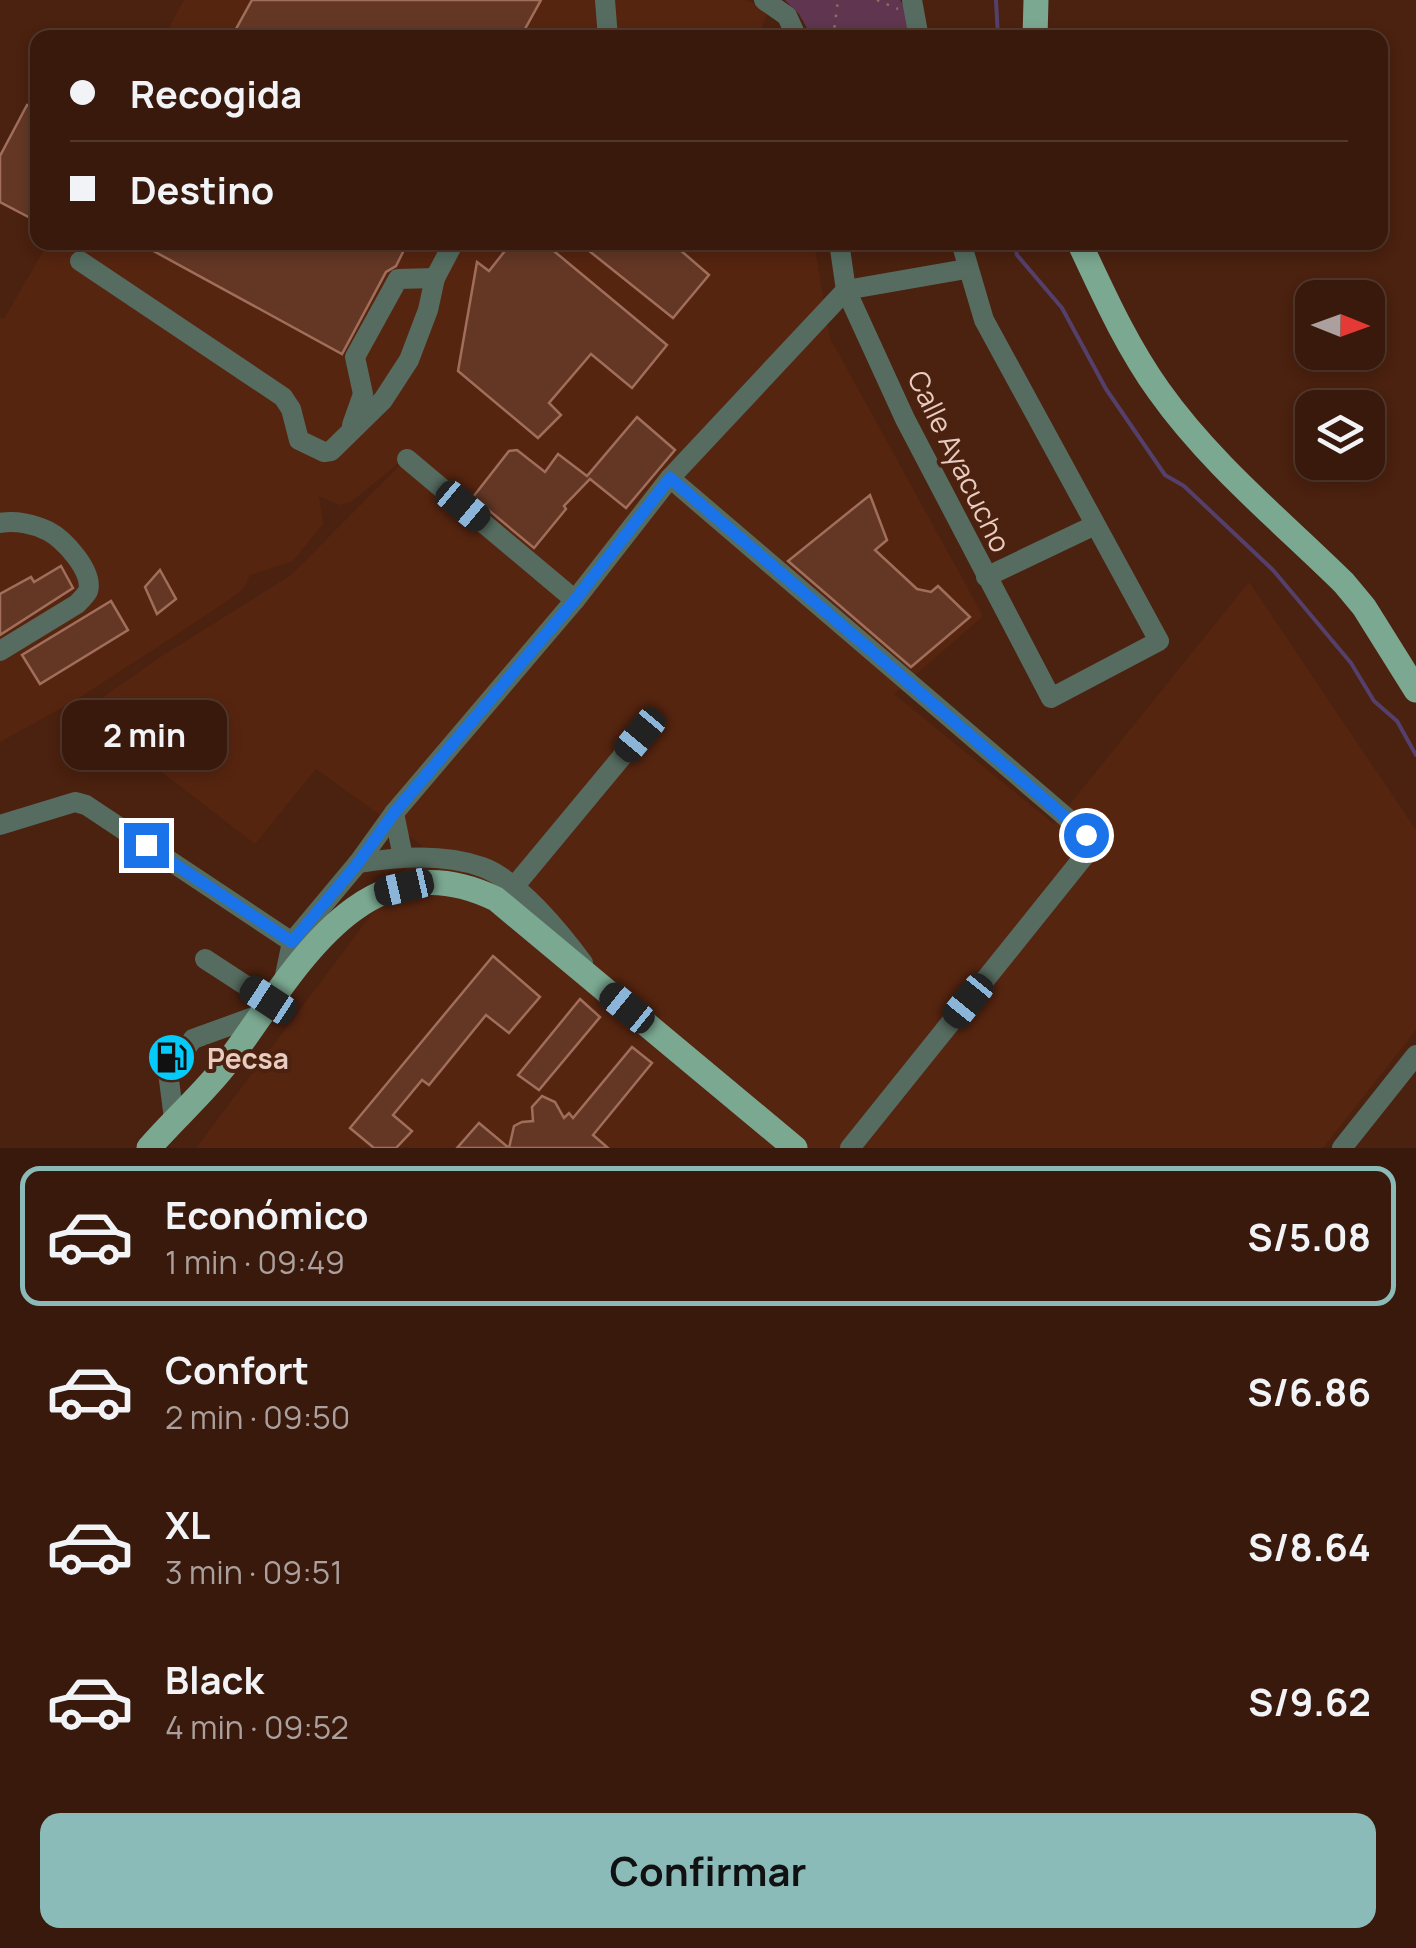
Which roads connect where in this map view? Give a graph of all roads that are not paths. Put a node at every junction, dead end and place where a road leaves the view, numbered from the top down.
1 (604, 0) edge
2 (912, 0) edge
3 (1036, 0) edge
4 (771, 1) edge
5 (607, 30) edge
6 (793, 30) edge
7 (918, 30) edge
8 (1035, 30) edge
9 (450, 250) edge
10 (840, 250) edge
11 (962, 250) edge
12 (1083, 250) edge
13 (80, 260) dead end
14 (966, 269) junction
15 (435, 278) junction
16 (846, 290) junction
17 (362, 389) junction
18 (383, 400) junction
19 (350, 432) junction
20 (407, 460) dead end
21 (670, 478) junction
22 (0, 523) edge
23 (1096, 525) junction
24 (986, 577) junction
25 (575, 600) junction
26 (0, 651) edge
27 (1416, 690) edge
28 (640, 735) dead end
29 (394, 813) junction
30 (0, 826) edge
31 (404, 857) junction
32 (358, 863) junction
33 (513, 888) junction
34 (292, 942) junction
35 (205, 959) dead end
36 (599, 984) junction
37 (271, 998) junction
38 (1416, 1056) edge
39 (174, 1119) junction
40 (149, 1148) edge
41 (795, 1148) edge
42 (850, 1148) edge
43 (1342, 1148) edge

1 - 5 street
2 - 7 street
3 - 8 main road
4 - 6 street
9 - 15 street
10 - 16 street, Calle Ayacucho
11 - 14 street
12 - 27 main road
13 - 19 street
14 - 16 street
14 - 23 street
15 - 17 street
15 - 18 street
16 - 21 street
16 - 24 street, Calle Ayacucho
17 - 18 street
17 - 19 street
18 - 19 street
20 - 25 street
21 - 25 street
21 - 42 street
22 - 26 street
23 - 24 street
23 - 24 street, Calle Ayacucho
25 - 29 street
28 - 33 street
29 - 31 street
29 - 32 street
30 - 34 street
31 - 32 street
31 - 33 street
32 - 34 street
33 - 36 street
34 - 37 street
35 - 37 street
36 - 37 main road
36 - 41 main road
37 - 39 main road
37 - 39 street
38 - 43 street
39 - 40 main road

